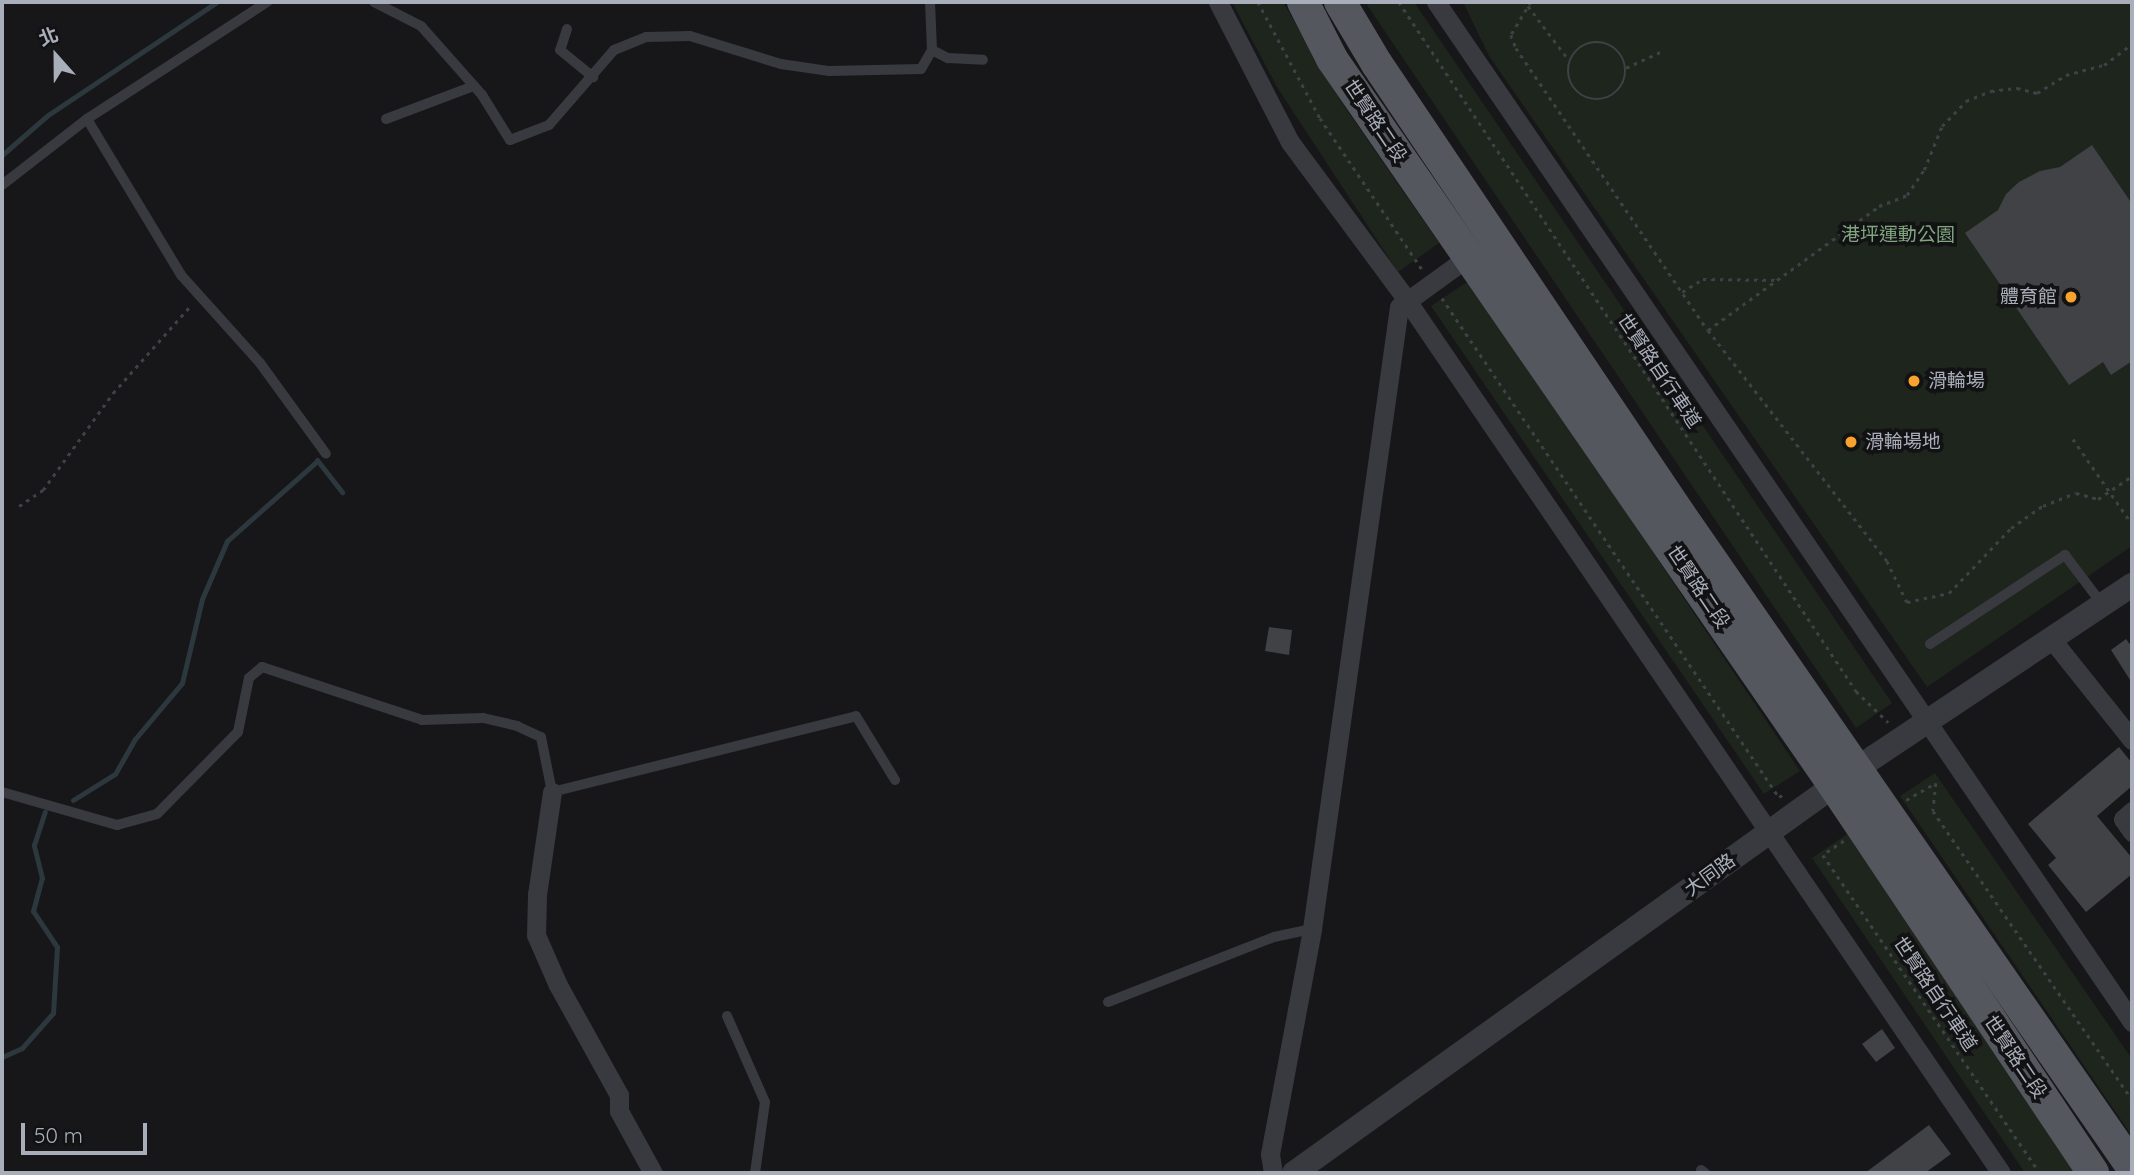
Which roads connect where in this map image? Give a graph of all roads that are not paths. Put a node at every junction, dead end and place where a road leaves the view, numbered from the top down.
1 (267, 2) edge
2 (374, 2) edge
3 (930, 2) edge
4 (1218, 2) edge
5 (1303, 2) edge
6 (1340, 2) edge
7 (1436, 2) edge
8 (567, 29) dead end
9 (932, 50) junction
10 (983, 60) dead end
11 (593, 77) junction
12 (474, 86) junction
13 (87, 119) junction
14 (386, 119) dead end
15 (2, 185) edge
16 (1484, 246) junction
17 (1406, 299) junction
18 (326, 454) dead end
19 (2132, 585) edge
20 (2103, 606) junction
21 (2053, 641) junction
22 (1930, 644) dead end
23 (1927, 723) junction
24 (2132, 740) edge
25 (1846, 778) junction
26 (895, 780) dead end
27 (2, 792) edge
28 (552, 792) junction
29 (2132, 811) edge
30 (2132, 832) edge
31 (1769, 834) junction
32 (1312, 929) junction
33 (1108, 1002) dead end
34 (727, 1016) dead end
35 (2132, 1022) edge
36 (2132, 1167) edge
37 (653, 1173) edge
38 (755, 1173) edge
39 (1273, 1173) edge
40 (1294, 1173) edge
41 (2001, 1173) edge
42 (2093, 1173) edge

1 - 13 lane
2 - 12 lane
3 - 9 lane
4 - 17 street
5 - 16 main road, 世賢路二段
6 - 16 main road, 世賢路二段
7 - 23 street
8 - 11 lane
9 - 10 lane
9 - 11 lane
11 - 12 lane
12 - 14 lane
13 - 15 lane
13 - 18 lane
16 - 17 street
16 - 25 main road, 世賢路二段
17 - 31 street
17 - 32 street
19 - 20 street, 大同路
20 - 21 street, 大同路
20 - 22 lane
21 - 23 street, 大同路
21 - 24 street
23 - 25 street, 大同路
23 - 35 street
25 - 31 street, 大同路
25 - 36 main road, 世賢路二段
25 - 42 main road, 世賢路二段
26 - 28 lane
27 - 28 lane
28 - 37 street
29 - 30 street
31 - 40 street, 大同路
31 - 41 street
32 - 33 lane
32 - 39 street
34 - 38 lane

